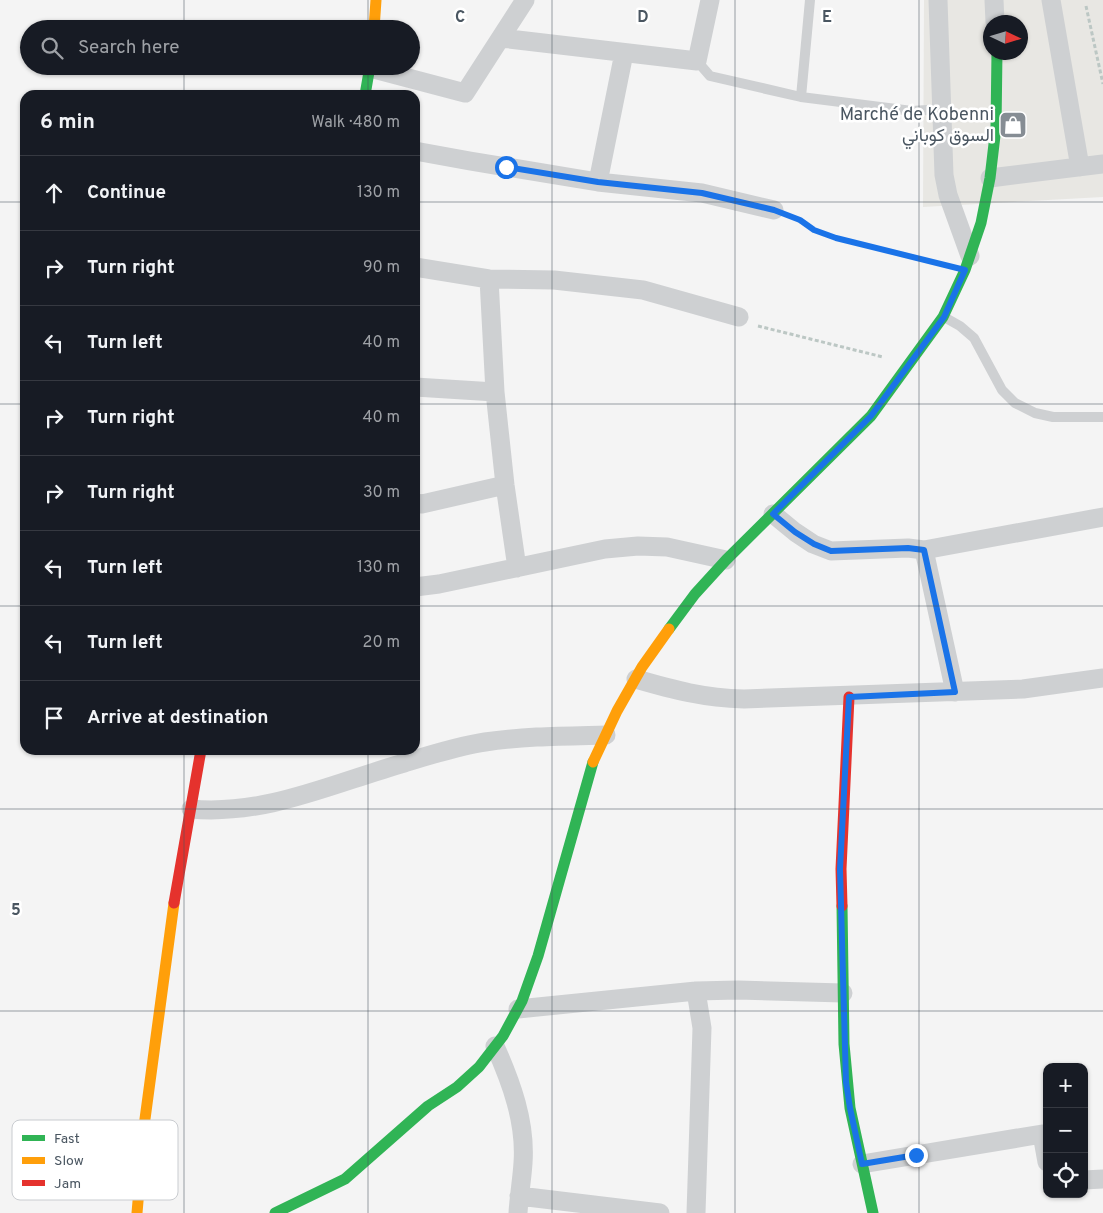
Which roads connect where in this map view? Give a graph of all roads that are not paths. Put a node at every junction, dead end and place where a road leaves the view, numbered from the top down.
1 (376, 0) edge
2 (525, 0) edge
3 (710, 0) edge
4 (810, 0) edge
5 (938, 0) edge
6 (994, 0) edge
7 (1051, 0) edge
8 (995, 15) edge
9 (375, 20) edge
10 (501, 38) junction
11 (624, 53) junction
12 (997, 60) edge
13 (697, 61) junction
14 (369, 75) edge
15 (398, 75) edge
16 (366, 90) edge
17 (801, 97) junction
18 (942, 109) junction
19 (420, 152) edge
20 (1103, 164) edge
21 (1080, 167) junction
22 (990, 178) junction
23 (598, 182) junction
24 (774, 210) road end
25 (967, 263) junction
26 (420, 267) edge
27 (489, 279) junction
28 (739, 317) road end
29 (944, 317) junction
30 (420, 387) edge
31 (495, 392) junction
32 (1103, 417) edge
33 (505, 485) junction
34 (420, 504) edge
35 (773, 514) junction
36 (1103, 517) edge
37 (924, 550) junction
38 (726, 560) junction
39 (517, 568) junction
40 (420, 587) edge
41 (1103, 678) edge
42 (636, 679) junction
43 (955, 692) junction
44 (849, 697) junction
45 (606, 735) junction
46 (201, 755) edge
47 (191, 809) junction
48 (696, 992) junction
49 (843, 993) junction
50 (518, 1009) junction
51 (495, 1046) junction
52 (144, 1120) edge
53 (1045, 1153) edge
54 (862, 1164) junction
55 (1103, 1179) edge
56 (1088, 1180) edge
57 (138, 1200) edge
58 (518, 1205) edge
59 (137, 1213) edge
60 (275, 1213) edge
61 (660, 1213) edge
62 (696, 1213) edge
63 (873, 1213) edge

1 - 9 street
2 - 10 street
3 - 13 street
4 - 17 lane
5 - 18 street
6 - 8 street
7 - 21 street
10 - 11 street
10 - 15 street
11 - 13 street
11 - 23 street
12 - 22 street
13 - 17 lane
14 - 16 street
17 - 18 lane
18 - 25 street
19 - 23 street
20 - 21 street
21 - 22 street
22 - 25 street
23 - 24 street
25 - 29 street
26 - 27 street
27 - 28 street
27 - 31 street
29 - 32 lane
29 - 35 street
30 - 31 street
31 - 33 street
33 - 34 street
33 - 39 street
35 - 37 street
35 - 38 street
36 - 37 street
37 - 43 street
38 - 39 street
38 - 42 street
39 - 40 street
41 - 43 street
42 - 44 street
42 - 45 street
43 - 44 street
44 - 49 street
45 - 47 street
45 - 50 street
46 - 47 street
47 - 52 street
48 - 49 street
48 - 50 street
48 - 62 street
49 - 54 street
50 - 51 street
51 - 58 street
51 - 60 street
53 - 54 street
54 - 63 street
55 - 56 street
57 - 59 street
58 - 61 street

